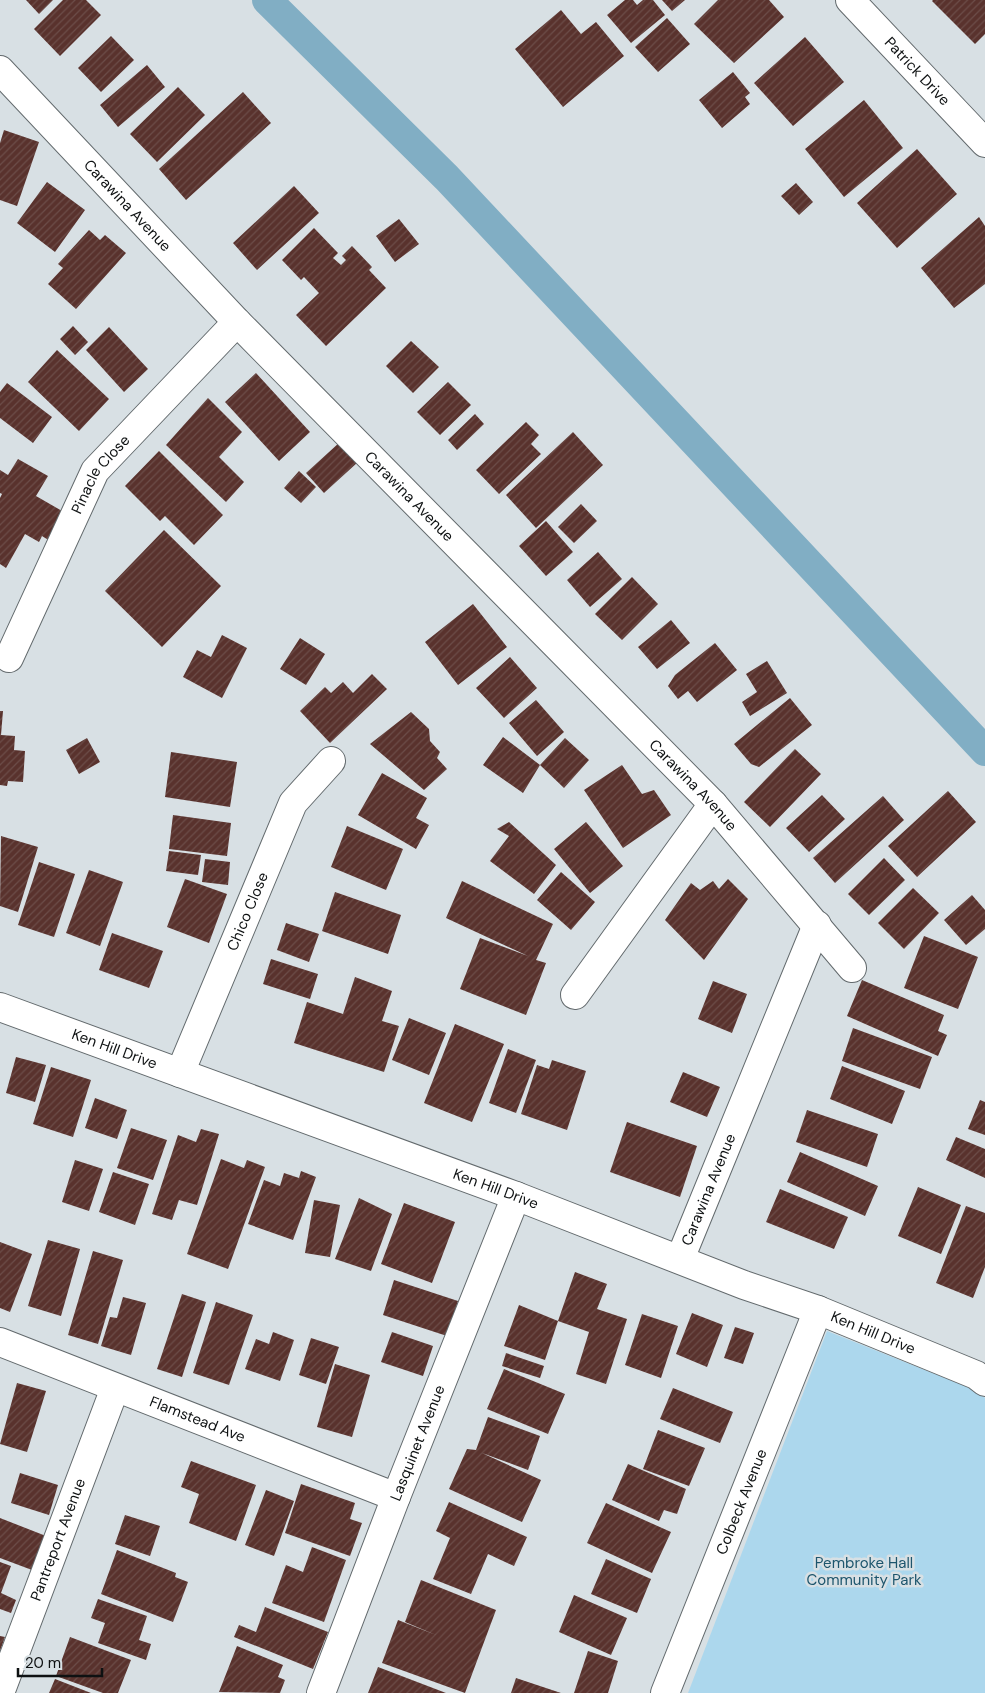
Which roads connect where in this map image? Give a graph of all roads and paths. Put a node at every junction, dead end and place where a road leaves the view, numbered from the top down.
1 (850, 0) edge
2 (0, 70) edge
3 (985, 143) edge
4 (237, 322) junction
5 (9, 658) dead end
6 (332, 761) dead end
7 (713, 804) junction
8 (817, 925) junction
9 (852, 968) dead end
10 (575, 995) dead end
11 (0, 1007) edge
12 (180, 1073) junction
13 (516, 1196) junction
14 (680, 1259) junction
15 (818, 1310) junction
16 (0, 1342) edge
17 (985, 1382) edge
18 (115, 1388) junction
19 (396, 1497) junction
20 (0, 1693) edge
21 (321, 1693) edge
22 (665, 1693) edge

1 - 3 street, Patrick Drive
2 - 4 street, Carawina Avenue
4 - 5 street, Pinacle Close
4 - 7 street, Carawina Avenue
6 - 12 street, Chico Close
7 - 8 street, Carawina Avenue
7 - 10 street
8 - 9 street, Carawina Avenue
8 - 14 street, Carawina Avenue
11 - 12 street, Ken Hill Drive
12 - 13 street, Ken Hill Drive
13 - 14 street, Ken Hill Drive
13 - 19 street, Lasquinet Avenue
14 - 15 street, Ken Hill Drive
15 - 17 street, Ken Hill Drive
15 - 22 street, Colbeck Avenue
16 - 18 street, Flamstead Ave
18 - 19 street, Flamstead Ave
18 - 20 street, Pantreport Avenue
19 - 21 street, Lasquinet Avenue

